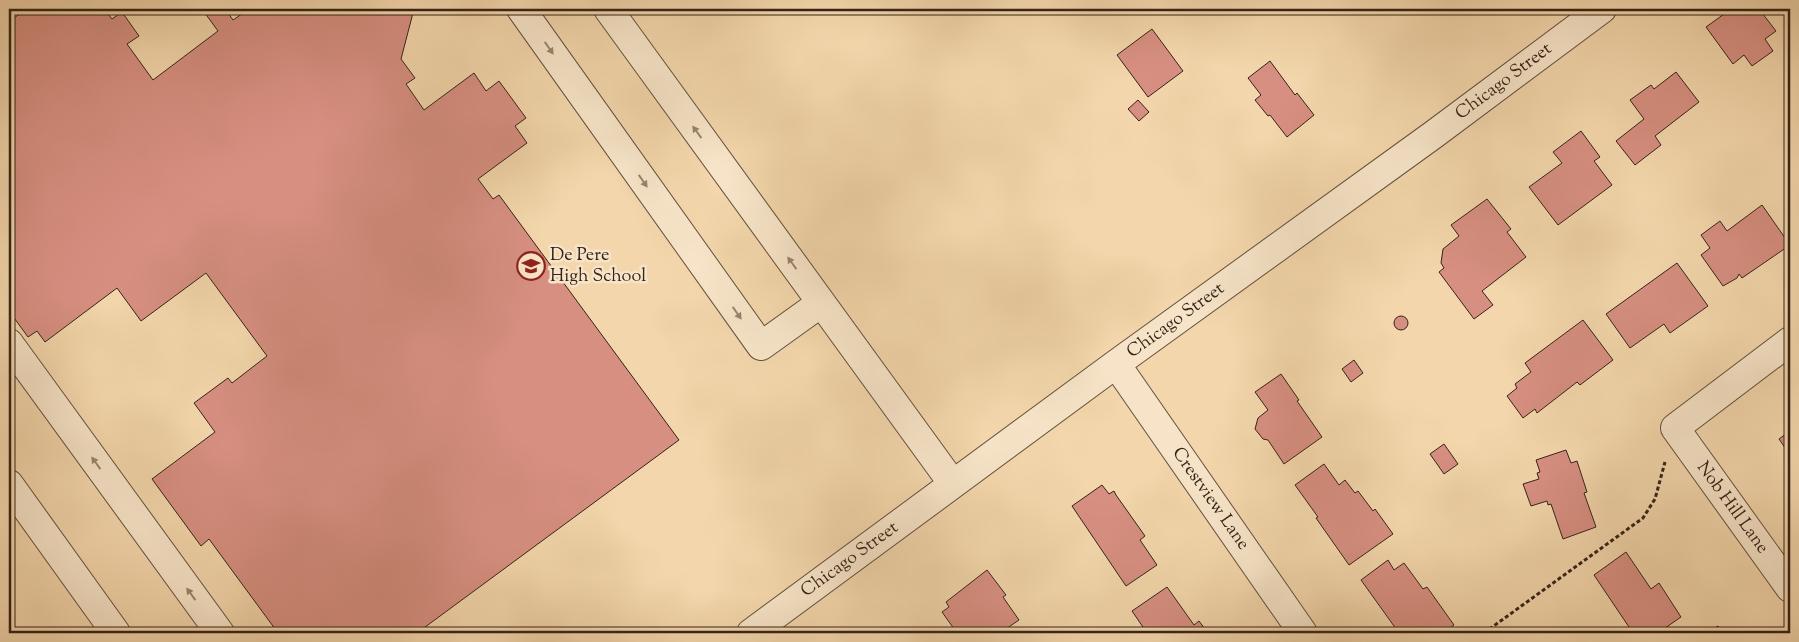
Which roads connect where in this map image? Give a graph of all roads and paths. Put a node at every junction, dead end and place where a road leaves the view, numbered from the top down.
1 (521, 9) edge
2 (608, 9) edge
3 (1602, 9) edge
4 (821, 303) junction
5 (1790, 341) edge
6 (9, 343) edge
7 (1116, 364) junction
8 (1675, 428) junction
9 (9, 484) edge
10 (953, 484) junction
11 (1790, 588) edge
12 (116, 633) edge
13 (220, 633) edge
14 (751, 633) edge
15 (1303, 633) edge
16 (1484, 633) edge

1 -> 4 street
4 -> 2 street
3 - 7 street, Chicago Street
4 - 10 street
5 - 8 street
13 -> 6 street
7 - 10 street, Chicago Street
7 - 15 street, Crestview Lane
8 - 11 street, Nob Hill Lane
8 - 16 path
9 - 12 street
10 - 14 street, Chicago Street

